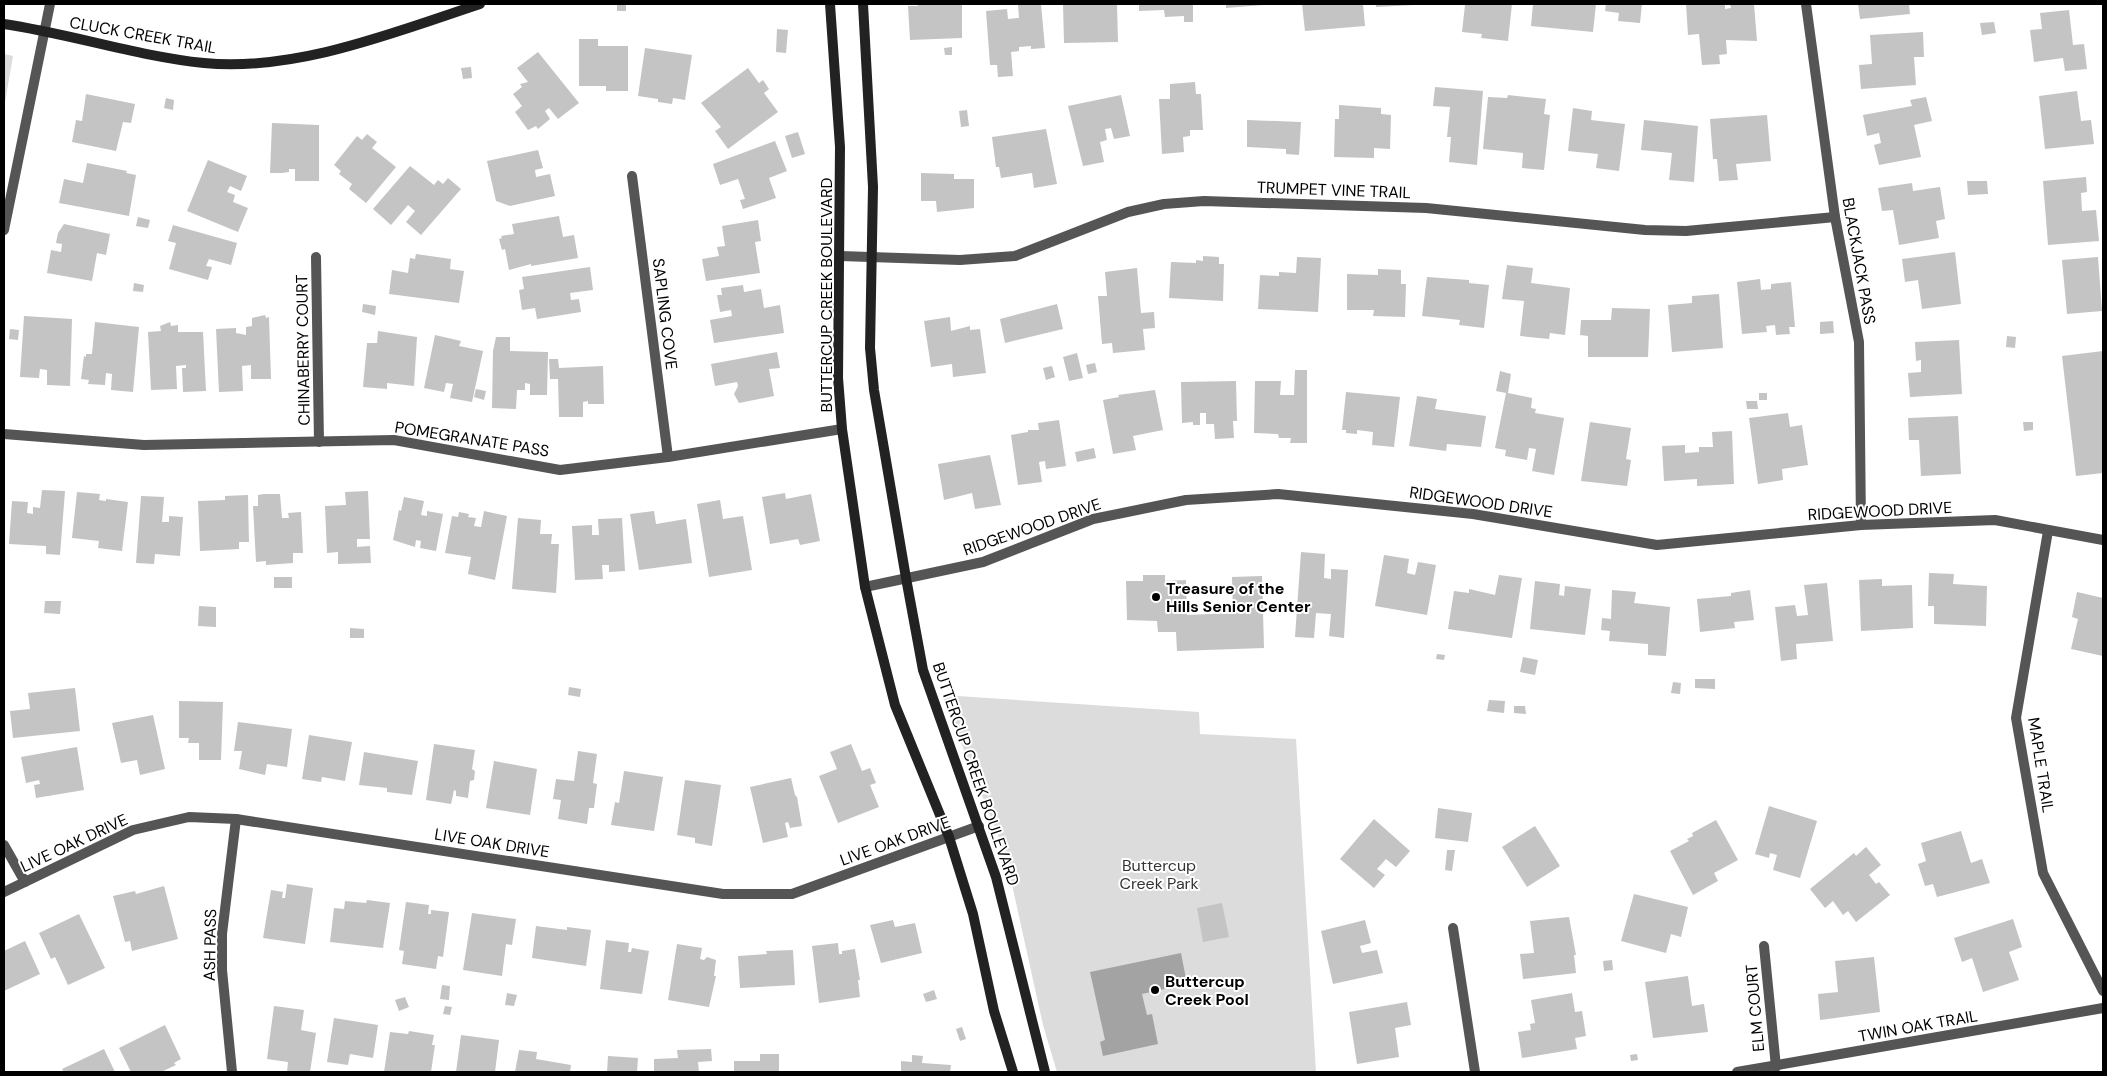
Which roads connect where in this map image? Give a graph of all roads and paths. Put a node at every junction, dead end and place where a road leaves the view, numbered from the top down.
1 (50, 4) edge
2 (480, 4) edge
3 (830, 4) edge
4 (863, 4) edge
5 (1806, 4) edge
6 (4, 24) edge
7 (44, 32) junction
8 (632, 176) dead end
9 (1835, 217) junction
10 (4, 230) edge
11 (840, 256) junction
12 (316, 257) dead end
13 (872, 258) junction
14 (842, 429) junction
15 (4, 434) edge
16 (319, 442) junction
17 (668, 457) junction
18 (1861, 525) junction
19 (2048, 531) junction
20 (2103, 540) edge
21 (906, 578) junction
22 (865, 587) junction
23 (236, 820) junction
24 (979, 826) junction
25 (949, 837) junction
26 (4, 845) edge
27 (25, 882) junction
28 (4, 892) edge
29 (1453, 928) dead end
30 (1764, 946) dead end
31 (2103, 991) edge
32 (2103, 1008) edge
33 (1776, 1067) junction
34 (232, 1072) edge
35 (1013, 1072) edge
36 (1045, 1072) edge
37 (1474, 1072) edge
38 (1737, 1072) edge

1 - 7 street
2 - 7 street, CLUCK CREEK TRAIL
3 - 11 street, BUTTERCUP CREEK BOULEVARD
4 - 13 street, BUTTERCUP CREEK BOULEVARD
5 - 9 street, BLACKJACK PASS
6 - 7 street, CLUCK CREEK TRAIL
7 - 10 street
8 - 17 street, SAPLING COVE
9 - 13 street, TRUMPET VINE TRAIL
9 - 18 street, BLACKJACK PASS
11 - 13 street, TRUMPET VINE TRAIL
11 - 14 street, BUTTERCUP CREEK BOULEVARD
12 - 16 street, CHINABERRY COURT
13 - 21 street, BUTTERCUP CREEK BOULEVARD
14 - 17 street, POMEGRANATE PASS
14 - 22 street, BUTTERCUP CREEK BOULEVARD
15 - 16 street, POMEGRANATE PASS
16 - 17 street, POMEGRANATE PASS
18 - 19 street, RIDGEWOOD DRIVE
18 - 21 street, RIDGEWOOD DRIVE
19 - 20 street, RIDGEWOOD DRIVE
19 - 31 street, MAPLE TRAIL
21 - 22 street, RIDGEWOOD DRIVE
21 - 24 street, BUTTERCUP CREEK BOULEVARD
22 - 25 street, BUTTERCUP CREEK BOULEVARD
23 - 25 street, LIVE OAK DRIVE
23 - 27 street, LIVE OAK DRIVE
23 - 34 street, ASH PASS
24 - 25 street, LIVE OAK DRIVE
24 - 36 street, BUTTERCUP CREEK BOULEVARD
25 - 35 street, BUTTERCUP CREEK BOULEVARD
26 - 27 street
27 - 28 street, LIVE OAK DRIVE
29 - 37 street
30 - 33 street, ELM COURT
32 - 33 street, TWIN OAK TRAIL
33 - 38 street, TWIN OAK TRAIL

